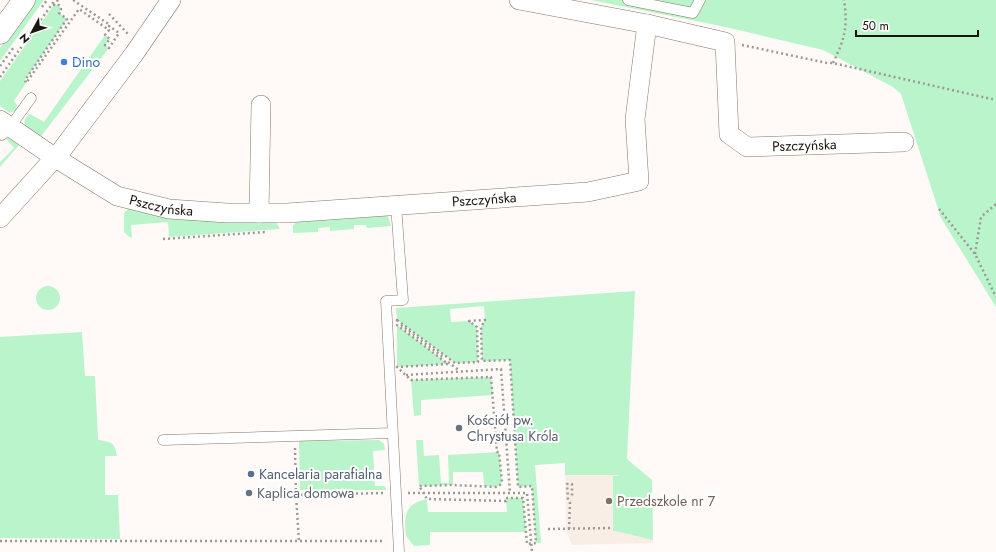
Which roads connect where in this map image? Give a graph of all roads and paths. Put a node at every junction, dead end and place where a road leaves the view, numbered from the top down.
1 (24, 0) edge
2 (56, 0) edge
3 (73, 0) edge
4 (171, 0) edge
5 (519, 0) edge
6 (628, 0) edge
7 (700, 0) edge
8 (844, 0) edge
9 (109, 14) dead end
10 (647, 24) junction
11 (0, 34) edge
12 (726, 42) junction
13 (134, 54) junction
14 (833, 62) junction
15 (0, 77) edge
16 (31, 98) dead end
17 (996, 100) edge
18 (261, 105) dead end
19 (4, 128) edge
20 (904, 142) dead end
21 (54, 158) junction
22 (996, 204) edge
23 (396, 205) junction
24 (940, 208) dead end
25 (259, 213) junction
26 (0, 218) edge
27 (271, 232) dead end
28 (163, 239) dead end
29 (975, 254) junction
30 (996, 297) edge
31 (386, 314) junction
32 (397, 322) junction
33 (460, 371) junction
34 (406, 375) junction
35 (389, 376) junction
36 (392, 433) junction
37 (294, 436) junction
38 (163, 440) dead end
39 (396, 493) junction
40 (423, 493) junction
41 (510, 493) junction
42 (296, 495) junction
43 (574, 496) dead end
44 (613, 528) dead end
45 (548, 529) dead end
46 (570, 529) junction
47 (0, 541) edge
48 (398, 541) junction
49 (299, 542) junction
50 (531, 543) junction
51 (399, 552) edge
52 (532, 552) edge

1 - 11 street
2 - 3 path
2 - 15 path
4 - 13 street
5 - 10 street
6 - 7 lane
8 - 14 path
9 - 13 path
10 - 12 street
10 - 23 street, Pszczyńska
12 - 14 path
12 - 20 street, Pszczyńska
13 - 21 street
14 - 17 path
16 - 19 lane
18 - 25 street
19 - 21 street, Pszczyńska
21 - 25 street, Pszczyńska
21 - 26 street
22 - 29 path
23 - 25 street, Pszczyńska
23 - 31 lane
24 - 29 path
27 - 28 path
29 - 30 path
31 - 32 path
31 - 35 lane
32 - 33 path
32 - 34 path
32 - 50 path
33 - 34 path
33 - 41 path
34 - 35 path
34 - 40 path
35 - 36 lane
36 - 37 lane
36 - 39 lane
37 - 38 lane
37 - 42 path
39 - 40 path
39 - 42 path
39 - 48 lane
40 - 41 path
40 - 50 path
41 - 50 path
42 - 49 path
43 - 46 path
44 - 46 path
45 - 46 path
47 - 49 path
48 - 49 path
48 - 51 lane
50 - 52 path

